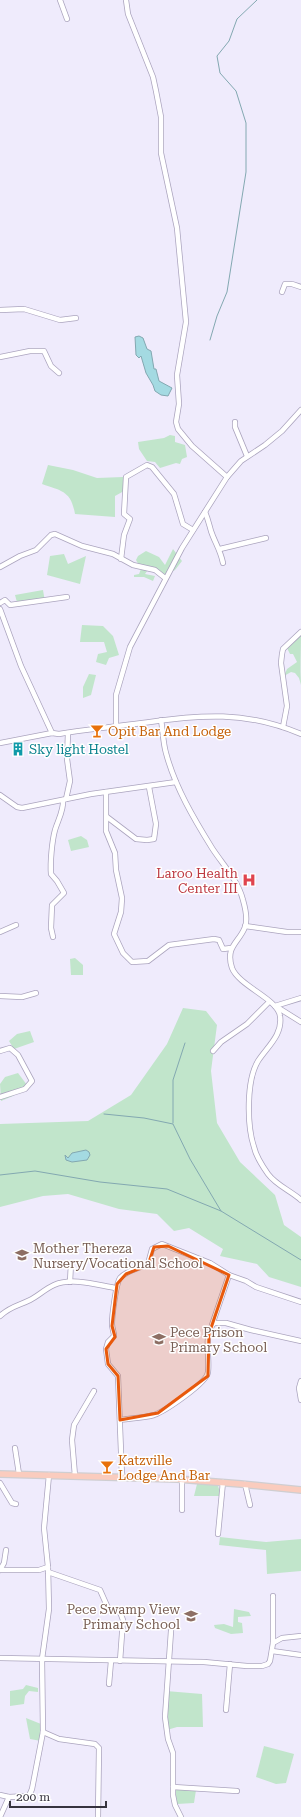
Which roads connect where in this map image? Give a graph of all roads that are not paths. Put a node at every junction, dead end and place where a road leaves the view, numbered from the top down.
1 (60, 0) edge
2 (126, 0) edge
3 (67, 19) dead end
4 (301, 287) edge
5 (282, 292) dead end
6 (0, 310) edge
7 (76, 318) dead end
8 (0, 357) edge
9 (58, 373) dead end
10 (301, 410) edge
11 (235, 422) dead end
12 (247, 456) junction
13 (228, 477) junction
14 (205, 512) junction
15 (193, 530) junction
16 (266, 538) dead end
17 (220, 549) junction
18 (121, 559) junction
19 (223, 563) dead end
20 (0, 567) edge
21 (166, 578) junction
22 (67, 598) dead end
23 (0, 603) edge
24 (0, 609) edge
25 (1, 615) edge
26 (301, 632) edge
27 (162, 720) junction
28 (116, 726) junction
29 (284, 727) junction
30 (52, 733) junction
31 (68, 733) junction
32 (301, 734) edge
33 (0, 744) edge
34 (176, 782) junction
35 (149, 787) junction
36 (106, 792) junction
37 (0, 795) edge
38 (64, 800) junction
39 (107, 817) junction
40 (16, 925) dead end
41 (245, 926) junction
42 (0, 932) edge
43 (301, 932) edge
44 (52, 937) dead end
45 (231, 948) junction
46 (36, 993) dead end
47 (0, 996) edge
48 (301, 998) edge
49 (288, 1001) junction
50 (269, 1002) junction
51 (265, 1006) junction
52 (276, 1006) junction
53 (284, 1010) junction
54 (301, 1022) edge
55 (0, 1051) edge
56 (214, 1051) dead end
57 (0, 1097) edge
58 (301, 1200) edge
59 (71, 1263) dead end
60 (229, 1275) junction
61 (70, 1282) junction
62 (115, 1288) junction
63 (301, 1302) edge
64 (0, 1316) edge
65 (212, 1325) junction
66 (301, 1341) edge
67 (301, 1381) edge
68 (94, 1391) dead end
69 (301, 1400) edge
70 (120, 1420) junction
71 (15, 1448) dead end
72 (0, 1474) edge
73 (19, 1474) junction
74 (49, 1475) junction
75 (75, 1476) junction
76 (122, 1477) junction
77 (182, 1480) junction
78 (223, 1482) junction
79 (0, 1483) edge
80 (245, 1484) junction
81 (301, 1490) edge
82 (16, 1504) dead end
83 (250, 1505) dead end
84 (182, 1510) dead end
85 (218, 1534) dead end
86 (6, 1550) dead end
87 (48, 1569) junction
88 (0, 1570) edge
89 (273, 1596) dead end
90 (171, 1631) dead end
91 (301, 1636) edge
92 (273, 1643) junction
93 (272, 1651) junction
94 (301, 1655) edge
95 (0, 1658) edge
96 (42, 1659) junction
97 (111, 1660) junction
98 (120, 1661) junction
99 (168, 1661) junction
100 (230, 1664) junction
101 (109, 1684) dead end
102 (226, 1710) dead end
103 (43, 1732) junction
104 (173, 1787) junction
105 (237, 1791) dead end
106 (0, 1795) edge
107 (9, 1797) junction
108 (0, 1817) edge
109 (98, 1817) edge
110 (181, 1817) edge

1 - 3 street
2 - 13 street
4 - 5 street
6 - 7 street
8 - 9 street
10 - 12 street
11 - 12 street
12 - 13 street
13 - 14 street
14 - 15 street
14 - 17 street
15 - 18 street
15 - 21 street
16 - 17 street
17 - 19 street
18 - 20 street
18 - 21 street
21 - 28 street
22 - 23 street
24 - 25 street
25 - 30 street
26 - 29 street
27 - 28 street
27 - 29 street
27 - 34 street
28 - 31 street
29 - 32 street
30 - 31 street
30 - 33 street
31 - 38 street
34 - 35 street
34 - 41 street
35 - 36 street
35 - 39 street
36 - 38 street
36 - 39 street
37 - 38 street
38 - 44 street
39 - 45 street
40 - 42 street
41 - 43 street
41 - 45 street
45 - 50 street
46 - 47 street
48 - 49 street
49 - 52 street
49 - 53 street
50 - 51 street
50 - 52 street
51 - 52 street
51 - 56 street
52 - 53 street
52 - 58 street
53 - 54 street
55 - 57 street
59 - 61 street
60 - 62 street
60 - 63 street
60 - 65 street
61 - 62 street
61 - 64 street
62 - 70 street
65 - 66 street
65 - 70 street
67 - 69 street
68 - 75 street
70 - 76 street
71 - 73 street
72 - 73 main road
73 - 74 main road
74 - 75 main road
74 - 87 street
75 - 76 main road
76 - 77 main road
77 - 78 main road
77 - 84 street
78 - 80 main road
78 - 85 street
79 - 82 street
80 - 81 main road
80 - 83 street
86 - 88 street
87 - 88 street
87 - 96 street
87 - 98 street
89 - 92 street
90 - 99 street
91 - 92 street
92 - 93 street
93 - 94 street
93 - 100 street
95 - 96 street
96 - 97 street
96 - 103 street
97 - 98 street
97 - 101 street
98 - 99 street
99 - 100 street
99 - 104 street
100 - 102 street
103 - 107 street
103 - 109 street
104 - 105 street
104 - 110 street
106 - 107 street
107 - 108 street

